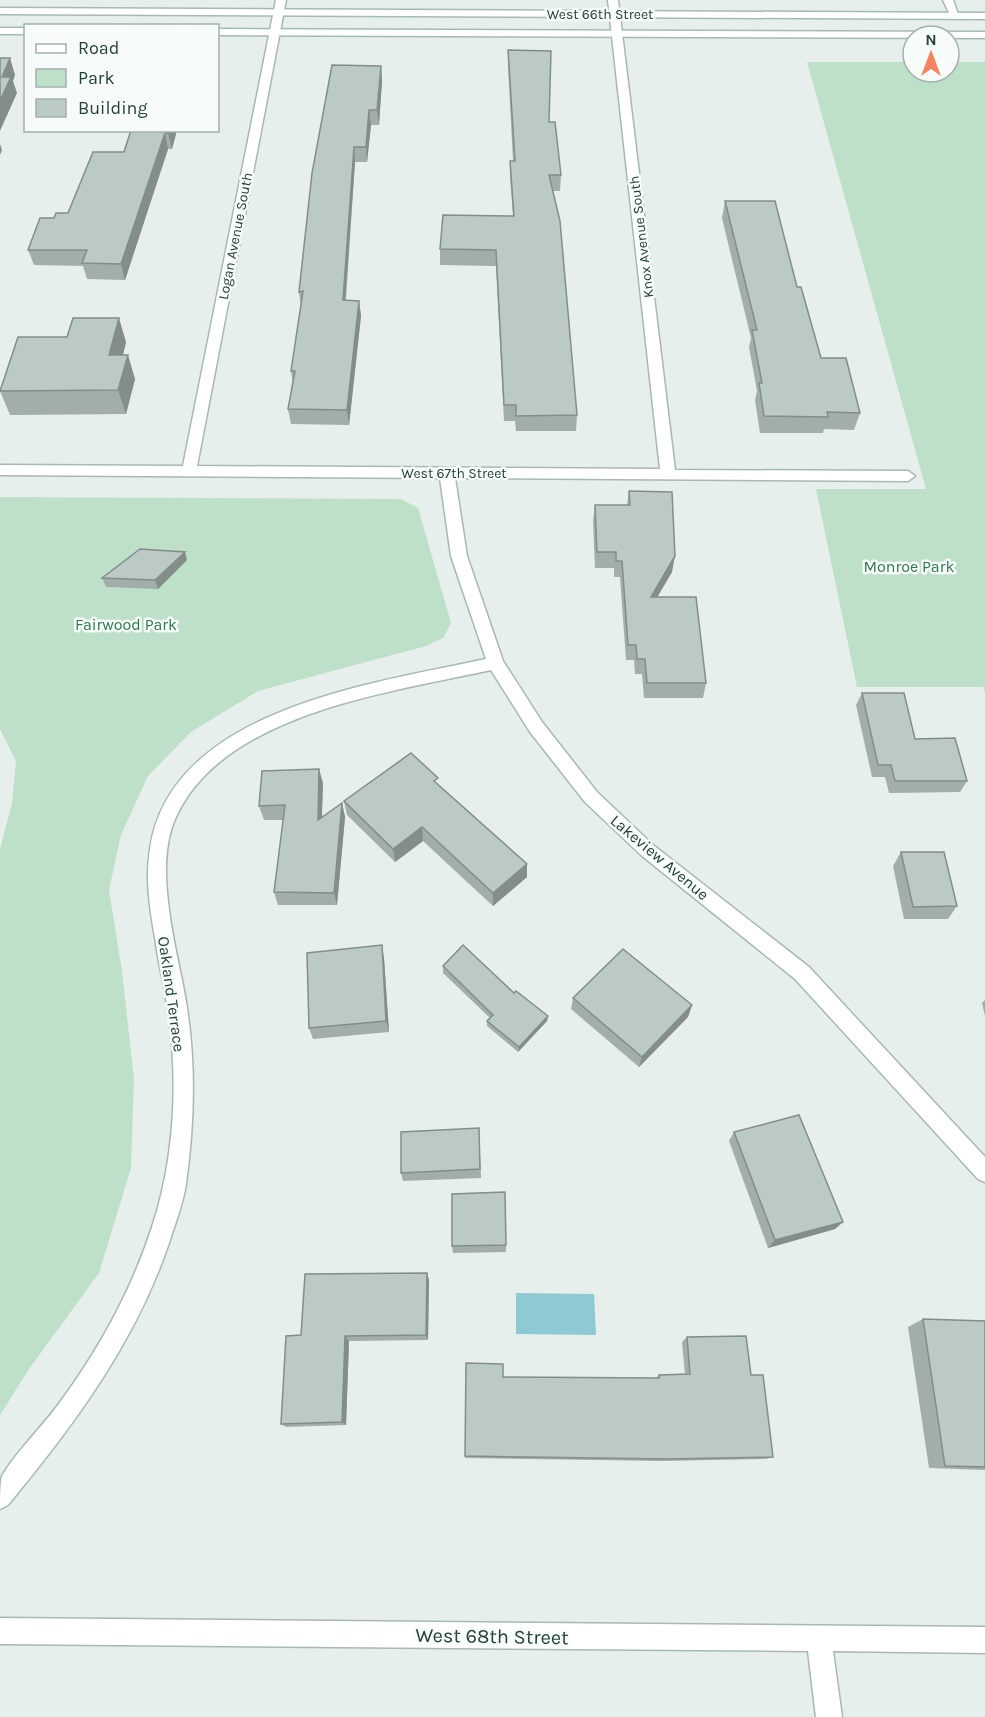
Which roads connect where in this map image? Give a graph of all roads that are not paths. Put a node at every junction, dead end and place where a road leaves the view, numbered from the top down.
1 (613, 0) edge
2 (948, 0) edge
3 (279, 6) edge
4 (0, 11) edge
5 (615, 14) junction
6 (955, 15) junction
7 (985, 16) edge
8 (0, 31) edge
9 (24, 31) edge
10 (219, 32) edge
11 (274, 32) junction
12 (617, 34) junction
13 (985, 35) edge
14 (0, 470) edge
15 (189, 471) junction
16 (447, 473) junction
17 (668, 474) junction
18 (908, 476) dead end
19 (495, 663) junction
20 (985, 1172) edge
21 (0, 1497) edge
22 (0, 1631) edge
23 (819, 1639) junction
24 (985, 1640) edge
25 (829, 1717) edge

1 - 5 street, Knox Avenue South
2 - 6 street
3 - 4 street, West 66th Street
3 - 5 street, West 66th Street
3 - 11 street, Logan Avenue South
5 - 6 street, West 66th Street
5 - 12 street, Knox Avenue South
6 - 7 street, West 66th Street
8 - 9 street
10 - 11 street, West 66th Street
11 - 12 street, West 66th Street
11 - 15 street, Logan Avenue South
12 - 13 street, West 66th Street
12 - 17 street, Knox Avenue South
14 - 15 street, West 67th Street
15 - 16 street, West 67th Street
16 - 17 street, West 67th Street
16 - 19 street, Lakeview Avenue
17 - 18 street, West 67th Street
19 - 20 street, Lakeview Avenue
19 - 21 street, Oakland Terrace
22 - 23 street, West 68th Street
23 - 24 street, West 68th Street
23 - 25 street

